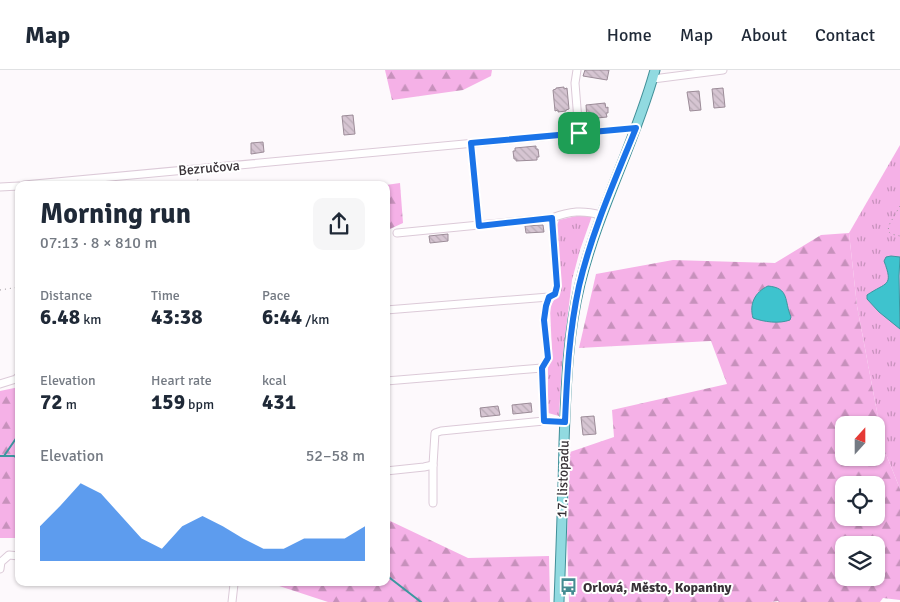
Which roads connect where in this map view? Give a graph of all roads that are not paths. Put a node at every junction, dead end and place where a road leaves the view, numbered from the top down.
1 (576, 70) edge
2 (723, 70) edge
3 (654, 74) edge
4 (636, 128) junction
5 (579, 133) junction
6 (471, 143) junction
7 (70, 181) edge
8 (15, 186) edge
9 (0, 187) edge
10 (601, 215) junction
11 (552, 218) junction
12 (479, 226) junction
13 (398, 233) dead end
14 (549, 297) junction
15 (390, 310) edge
16 (542, 368) junction
17 (15, 379) edge
18 (390, 382) edge
19 (0, 384) edge
20 (544, 421) junction
21 (565, 422) junction
22 (433, 465) junction
23 (390, 471) edge
24 (433, 503) dead end
25 (15, 556) edge
26 (0, 568) edge
27 (234, 586) edge
28 (232, 602) edge
29 (559, 602) edge

1 - 5 street
2 - 3 street
3 - 4 main road, 17. listopadu
4 - 5 street, Bezručova
4 - 10 main road, 17. listopadu
5 - 6 street, Bezručova
6 - 7 street, Bezručova
6 - 12 street
8 - 9 street
10 - 11 street
10 - 21 main road, 17. listopadu
11 - 12 street
11 - 14 street
12 - 13 street
14 - 15 street
14 - 16 street
16 - 18 street
16 - 20 street
17 - 19 street
20 - 21 street
20 - 22 street
21 - 29 main road, 17. listopadu
22 - 23 street
22 - 24 street
25 - 26 street
27 - 28 street

